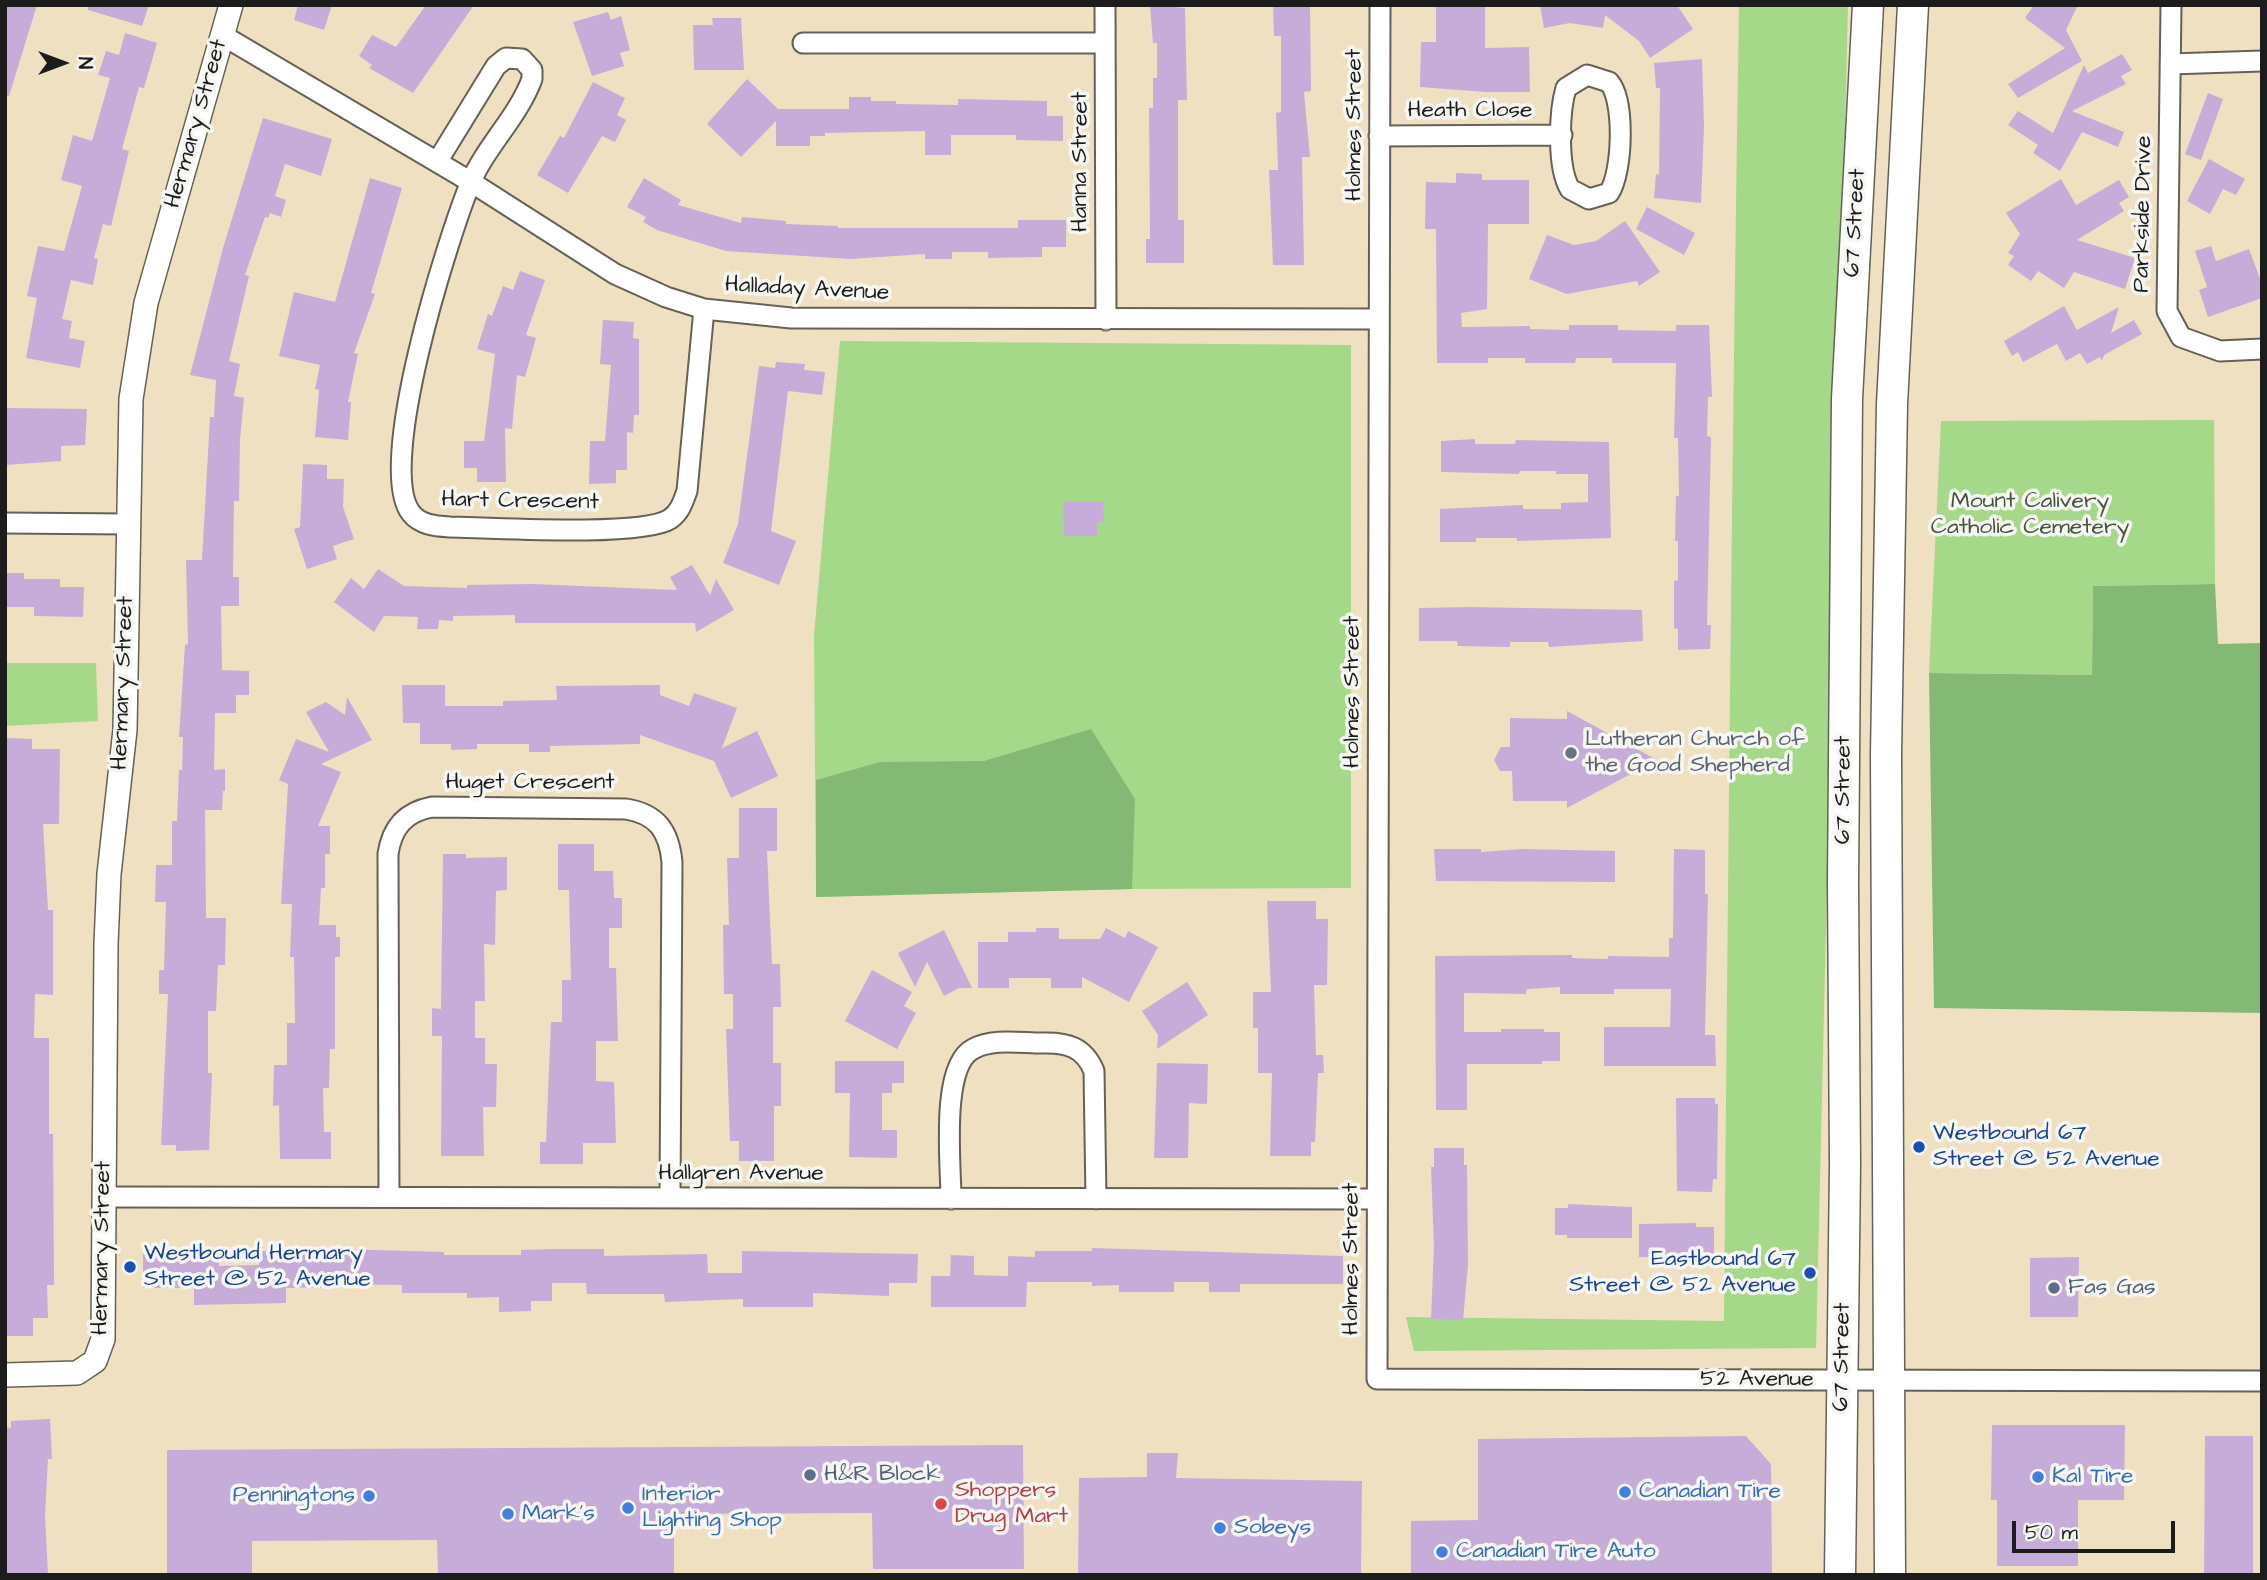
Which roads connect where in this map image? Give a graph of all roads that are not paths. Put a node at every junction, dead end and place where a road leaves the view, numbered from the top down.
1 (231, 5) edge
2 (1105, 5) edge
3 (1380, 5) edge
4 (1868, 5) edge
5 (1913, 5) edge
6 (2171, 5) edge
7 (222, 36) junction
8 (803, 43) dead end
9 (1105, 43) junction
10 (2262, 61) edge
11 (2170, 64) junction
12 (1379, 135) junction
13 (1562, 135) junction
14 (437, 162) junction
15 (471, 183) junction
16 (704, 309) junction
17 (1379, 319) junction
18 (1106, 320) junction
19 (2262, 349) edge
20 (5, 523) edge
21 (128, 524) junction
22 (106, 1197) junction
23 (389, 1197) junction
24 (670, 1198) junction
25 (951, 1199) junction
26 (1096, 1199) junction
27 (1377, 1199) junction
28 (5, 1375) edge
29 (1377, 1379) joint
30 (1842, 1380) junction
31 (1889, 1380) junction
32 (2262, 1381) edge
33 (1840, 1575) edge
34 (1890, 1575) edge

1 - 7 street, Hermary Street
2 - 9 street, Hanna Street
3 - 12 street, Holmes Street
4 - 30 main road, 67 Street
5 - 31 main road, 67 Street
6 - 11 street, Parkside Drive
7 - 14 street, Halladay Avenue
7 - 21 street, Hermary Street
8 - 9 street
9 - 18 street, Hanna Street
10 - 11 street
11 - 19 street, Parkside Drive
12 - 13 street, Heath Close
12 - 17 street, Holmes Street
13 - 13 street, Heath Close
14 - 15 street, Halladay Avenue
14 - 15 street
15 - 16 street, Halladay Avenue
15 - 16 street, Hart Crescent
16 - 18 street, Halladay Avenue
17 - 18 street, Halladay Avenue
17 - 27 street, Holmes Street
20 - 21 street
21 - 22 street, Hermary Street
22 - 23 street, Hallgren Avenue
22 - 28 street, Hermary Street
23 - 24 street, Hallgren Avenue
23 - 24 street, Huget Crescent
24 - 25 street, Hallgren Avenue
25 - 26 street, Hallgren Avenue
25 - 26 street
26 - 27 street, Hallgren Avenue
27 - 29 street, Holmes Street
29 - 30 street, 52 Avenue
30 - 31 street, 52 Avenue
30 - 33 main road, 67 Street
31 - 32 street, 52 Avenue
31 - 34 main road, 67 Street

